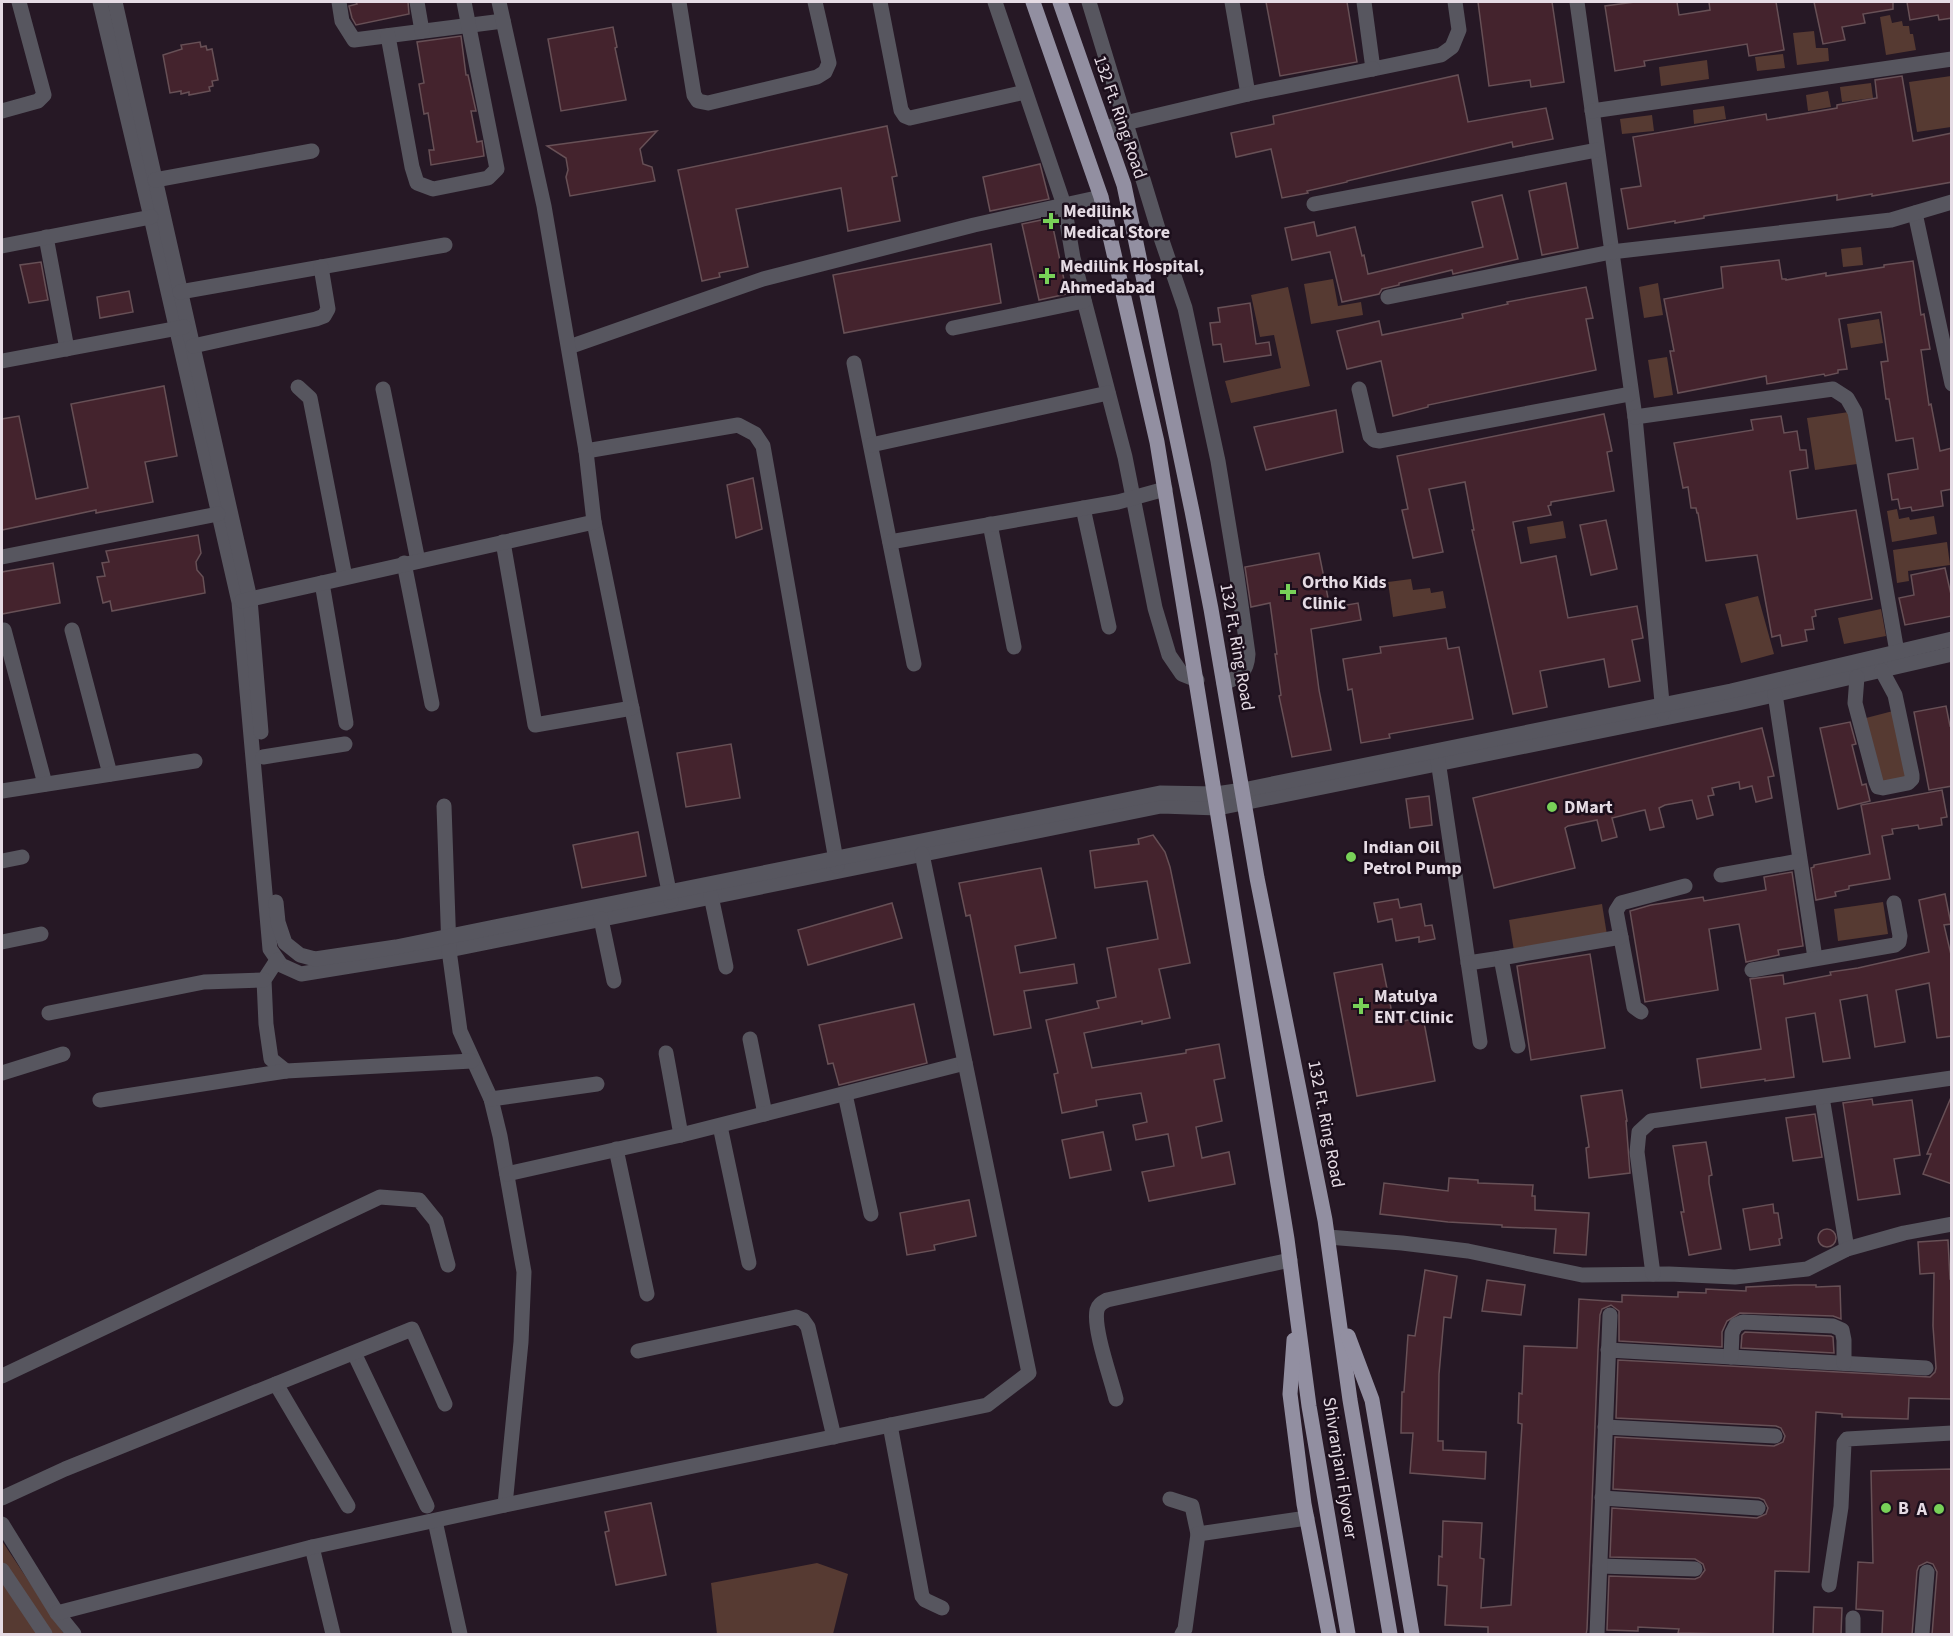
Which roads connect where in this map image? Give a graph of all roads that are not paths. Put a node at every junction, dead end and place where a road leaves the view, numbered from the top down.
1 (19, 2) edge
2 (100, 2) edge
3 (115, 2) edge
4 (339, 2) edge
5 (417, 2) edge
6 (464, 2) edge
7 (499, 2) edge
8 (679, 2) edge
9 (815, 2) edge
10 (880, 2) edge
11 (995, 2) edge
12 (1032, 2) edge
13 (1060, 2) edge
14 (1089, 2) edge
15 (1232, 2) edge
16 (1364, 2) edge
17 (1455, 2) edge
18 (1577, 2) edge
19 (503, 21) junction
20 (469, 26) junction
21 (422, 31) junction
22 (388, 36) junction
23 (1952, 59) edge
24 (1373, 69) junction
25 (1025, 92) junction
26 (1248, 94) junction
27 (2, 111) edge
28 (1592, 111) junction
29 (1126, 124) junction
30 (1104, 128) junction
31 (1598, 150) junction
32 (312, 151) dead end
33 (155, 180) junction
34 (1101, 197) junction
35 (1952, 202) edge
36 (1314, 204) dead end
37 (1064, 205) junction
38 (1915, 213) junction
39 (152, 217) junction
40 (46, 237) junction
41 (446, 245) dead end
42 (2, 246) edge
43 (1611, 252) junction
44 (321, 267) junction
45 (180, 292) junction
46 (1388, 297) dead end
47 (1084, 301) junction
48 (182, 327) junction
49 (954, 328) dead end
50 (193, 346) junction
51 (569, 347) junction
52 (68, 348) junction
53 (2, 361) edge
54 (854, 363) dead end
55 (1952, 384) edge
56 (298, 387) dead end
57 (383, 388) dead end
58 (1359, 389) dead end
59 (1108, 393) junction
60 (1630, 394) junction
61 (1635, 417) junction
62 (871, 445) junction
63 (586, 451) junction
64 (1165, 489) junction
65 (1133, 498) junction
66 (1083, 508) junction
67 (218, 514) junction
68 (594, 522) junction
69 (990, 524) junction
70 (503, 542) junction
71 (890, 542) junction
72 (2, 557) edge
73 (411, 562) junction
74 (345, 577) junction
75 (321, 583) junction
76 (244, 601) junction
77 (1109, 627) dead end
78 (4, 630) dead end
79 (72, 630) dead end
80 (1952, 639) edge
81 (1014, 647) dead end
82 (1897, 652) junction
83 (1952, 654) edge
84 (914, 664) dead end
85 (1882, 671) junction
86 (1857, 677) junction
87 (1197, 680) junction
88 (1224, 683) junction
89 (1775, 694) junction
90 (432, 704) dead end
91 (632, 708) junction
92 (1663, 712) junction
93 (346, 723) dead end
94 (345, 744) dead end
95 (263, 757) junction
96 (1437, 757) junction
97 (195, 760) dead end
98 (110, 774) junction
99 (45, 784) junction
100 (2, 791) edge
101 (1244, 796) junction
102 (1217, 801) junction
103 (444, 806) dead end
104 (922, 854) junction
105 (22, 857) dead end
106 (2, 861) edge
107 (1799, 861) junction
108 (837, 864) junction
109 (1721, 875) dead end
110 (1685, 886) dead end
111 (711, 896) junction
112 (671, 898) junction
113 (1894, 903) dead end
114 (601, 919) junction
115 (41, 934) dead end
116 (1621, 937) junction
117 (2, 942) edge
118 (449, 943) junction
119 (1501, 958) junction
120 (1815, 958) junction
121 (277, 960) junction
122 (1468, 963) junction
123 (726, 967) dead end
124 (1752, 970) dead end
125 (264, 980) junction
126 (614, 981) dead end
127 (1641, 1012) dead end
128 (50, 1013) dead end
129 (750, 1039) dead end
130 (1480, 1042) dead end
131 (1518, 1046) dead end
132 (666, 1053) dead end
133 (63, 1054) dead end
134 (472, 1061) junction
135 (965, 1063) junction
136 (286, 1071) junction
137 (2, 1073) edge
138 (1952, 1078) edge
139 (597, 1084) dead end
140 (845, 1094) junction
141 (1822, 1097) junction
142 (491, 1099) junction
143 (100, 1100) dead end
144 (765, 1114) junction
145 (720, 1126) junction
146 (681, 1135) junction
147 (616, 1149) junction
148 (507, 1174) junction
149 (871, 1214) dead end
150 (1952, 1224) edge
151 (1328, 1237) junction
152 (1847, 1249) junction
153 (1290, 1260) junction
154 (749, 1263) dead end
155 (448, 1265) dead end
156 (1653, 1274) junction
157 (647, 1294) dead end
158 (1297, 1307) junction
159 (1338, 1308) junction
160 (1610, 1315) dead end
161 (1608, 1350) junction
162 (638, 1351) dead end
163 (354, 1353) junction
164 (1731, 1357) junction
165 (1844, 1363) junction
166 (1926, 1368) dead end
167 (2, 1376) edge
168 (276, 1384) junction
169 (1116, 1399) dead end
170 (445, 1404) dead end
171 (890, 1425) junction
172 (1605, 1427) junction
173 (1952, 1433) edge
174 (1775, 1436) dead end
175 (834, 1437) junction
176 (2, 1498) edge
177 (1602, 1498) junction
178 (1170, 1499) dead end
179 (505, 1505) junction
180 (348, 1506) dead end
181 (427, 1506) dead end
182 (1758, 1508) dead end
183 (1307, 1518) junction
184 (435, 1521) junction
185 (2, 1524) edge
186 (1198, 1533) junction
187 (312, 1548) junction
188 (1600, 1566) junction
189 (1695, 1569) dead end
190 (2, 1570) edge
191 (1927, 1572) dead end
192 (1829, 1585) dead end
193 (942, 1608) dead end
194 (57, 1613) junction
195 (1853, 1618) dead end
196 (45, 1635) edge
197 (74, 1635) edge
198 (333, 1635) edge
199 (460, 1635) edge
200 (1182, 1635) edge
201 (1329, 1635) edge
202 (1348, 1635) edge
203 (1390, 1635) edge
204 (1412, 1635) edge
205 (1597, 1635) edge
206 (1853, 1635) edge
207 (1922, 1635) edge

1 - 27 street
2 - 39 street
3 - 33 street
4 - 22 street
5 - 21 street
6 - 20 street
7 - 19 street
8 - 9 street
10 - 25 street
11 - 25 street
12 - 34 main road
13 - 30 main road, 132 Ft. Ring Road
14 - 29 street
15 - 26 street
16 - 24 street
17 - 24 street
18 - 28 street
19 - 20 street
19 - 51 street
20 - 21 street
20 - 22 street
21 - 22 street
23 - 28 street
24 - 26 street
25 - 37 street
26 - 29 street
28 - 31 street
29 - 30 street
29 - 88 street
30 - 88 main road, 132 Ft. Ring Road
31 - 36 street
31 - 43 street
32 - 33 street
33 - 45 street
34 - 37 street
34 - 64 main road
35 - 38 street
37 - 47 street
37 - 51 street
38 - 43 street
38 - 55 street
39 - 40 street
39 - 48 street
40 - 42 street
40 - 52 street
41 - 44 street
43 - 46 street
43 - 60 street
44 - 45 street
44 - 50 street
45 - 48 street
47 - 49 street
47 - 59 street
48 - 50 street
48 - 52 street
48 - 67 street
50 - 76 street
51 - 63 street
52 - 53 street
54 - 62 street
56 - 74 street
57 - 73 street
58 - 60 street
59 - 62 street
59 - 65 street
60 - 61 street
61 - 82 street
61 - 92 street
62 - 71 street
63 - 68 street
63 - 108 street
64 - 65 street
64 - 87 main road
65 - 66 street
65 - 87 street
66 - 69 street
66 - 77 street
67 - 72 street
67 - 76 street
68 - 70 street
68 - 91 street
69 - 71 street
69 - 81 street
70 - 73 street
70 - 91 street
71 - 84 street
73 - 74 street
73 - 90 street
74 - 75 street
75 - 76 street
75 - 93 street
76 - 95 street
76 - 121 street
78 - 99 street
79 - 98 street
80 - 82 street
82 - 92 street
83 - 85 street
85 - 86 street
85 - 86 street
86 - 89 street
87 - 102 main road
88 - 101 main road, 132 Ft. Ring Road
89 - 92 street
89 - 107 street
91 - 112 street
92 - 96 street
94 - 95 street
95 - 118 street
96 - 101 street
96 - 122 street
97 - 98 street
98 - 99 street
99 - 100 street
101 - 102 street
101 - 151 main road, 132 Ft. Ring Road
102 - 104 street
102 - 108 street
102 - 153 main road
103 - 118 street
104 - 108 street
104 - 135 street
105 - 106 street
107 - 109 street
107 - 120 street
108 - 111 street
108 - 112 street
110 - 116 street
111 - 112 street
111 - 123 street
112 - 114 street
112 - 118 street
113 - 120 street
114 - 118 street
114 - 126 street
115 - 117 street
116 - 119 street
116 - 127 street
118 - 121 street
118 - 134 street
119 - 122 street
119 - 131 street
120 - 124 street
121 - 125 street
122 - 130 street
125 - 128 street
125 - 136 street
129 - 144 street
132 - 146 street
133 - 137 street
134 - 136 street
134 - 142 street
135 - 140 street
135 - 171 street
136 - 143 street
138 - 141 street
139 - 142 street
140 - 144 street
140 - 149 street
141 - 152 street
141 - 156 street
142 - 148 street
144 - 145 street
145 - 146 street
145 - 154 street
146 - 147 street
147 - 148 street
147 - 157 street
148 - 179 street
150 - 152 street
151 - 156 street
151 - 159 main road, 132 Ft. Ring Road
152 - 156 street
153 - 158 main road
153 - 169 street
155 - 167 street
158 - 183 main road
158 - 202 main road, Shivranjani Flyover
159 - 203 main road, Shivranjani Flyover
159 - 204 main road
160 - 161 street
161 - 164 street
161 - 172 street
162 - 175 street
163 - 168 street
163 - 170 street
163 - 181 street
164 - 165 street
164 - 165 street
165 - 166 street
168 - 176 street
168 - 180 street
171 - 175 street
171 - 193 street
172 - 174 street
172 - 177 street
173 - 192 street
175 - 179 street
177 - 182 street
177 - 188 street
178 - 186 street
179 - 184 street
183 - 186 street
183 - 201 main road
184 - 187 street
184 - 199 street
185 - 194 street
186 - 200 street
187 - 194 street
187 - 198 street
188 - 189 street
188 - 205 street
190 - 196 street
191 - 207 street
194 - 197 street
195 - 206 street

